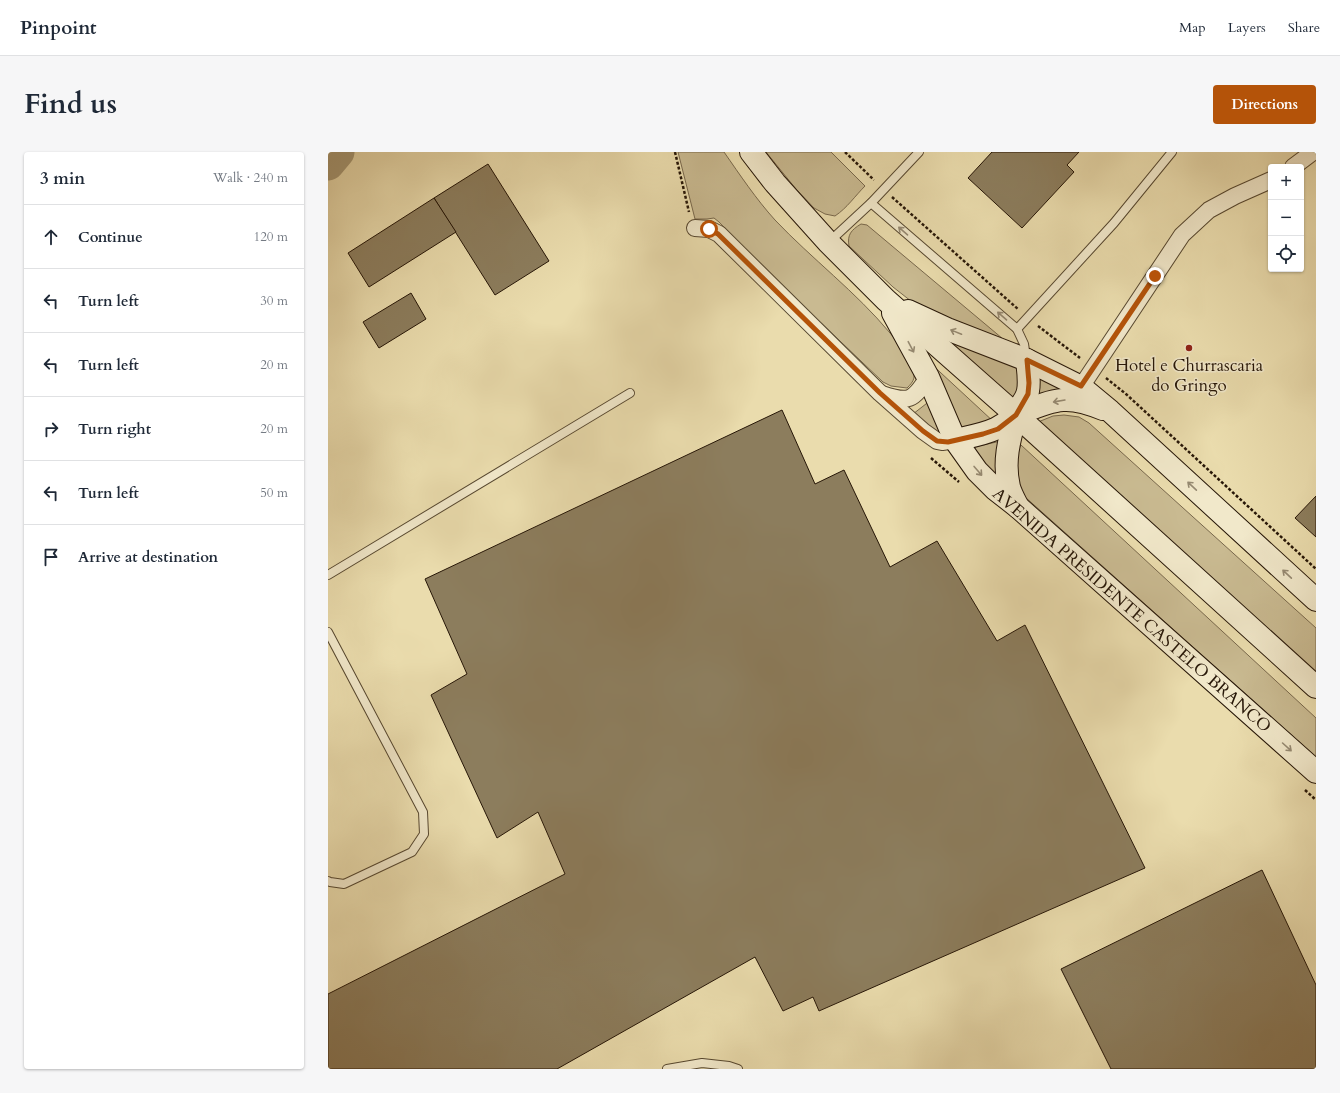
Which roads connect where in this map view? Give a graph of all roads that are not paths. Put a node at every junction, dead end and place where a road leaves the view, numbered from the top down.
1 (751, 152) edge
2 (919, 152) edge
3 (1172, 152) edge
4 (1313, 152) edge
5 (1297, 164) edge
6 (1268, 181) edge
7 (871, 204) junction
8 (695, 228) dead end
9 (828, 242) junction
10 (886, 300) junction
11 (1017, 329) junction
12 (1027, 360) junction
13 (928, 378) junction
14 (1081, 386) junction
15 (630, 393) dead end
16 (880, 393) junction
17 (1110, 411) junction
18 (1016, 415) junction
19 (955, 440) junction
20 (1018, 507) junction
21 (328, 575) edge
22 (1316, 600) edge
23 (328, 632) edge
24 (1316, 687) edge
25 (1314, 770) edge
26 (328, 881) edge
27 (667, 1069) edge
28 (738, 1069) edge

1 - 9 main road, AVENIDA PRESIDENTE CASTELO BRANCO
2 - 7 lane
3 - 11 lane
4 - 5 street
6 - 14 street
7 - 9 lane
11 -> 7 lane
8 - 16 street
9 - 10 main road, AVENIDA PRESIDENTE CASTELO BRANCO
12 -> 10 main road, AVENIDA PRESIDENTE CASTELO BRANCO
10 -> 13 main road, AVENIDA PRESIDENTE CASTELO BRANCO
10 - 18 main road, AVENIDA PRESIDENTE CASTELO BRANCO
11 - 12 lane
12 - 14 main road, AVENIDA PRESIDENTE CASTELO BRANCO
12 - 18 main road
13 - 16 street
13 - 19 main road, AVENIDA PRESIDENTE CASTELO BRANCO
14 - 17 main road, AVENIDA PRESIDENTE CASTELO BRANCO
15 - 21 lane
16 - 19 street
17 -> 18 main road
22 -> 17 main road, AVENIDA PRESIDENTE CASTELO BRANCO
18 - 19 main road
18 - 20 main road
18 - 24 main road, AVENIDA PRESIDENTE CASTELO BRANCO
19 -> 20 main road, AVENIDA PRESIDENTE CASTELO BRANCO
20 -> 25 main road, AVENIDA PRESIDENTE CASTELO BRANCO
23 - 26 lane
27 - 28 lane

